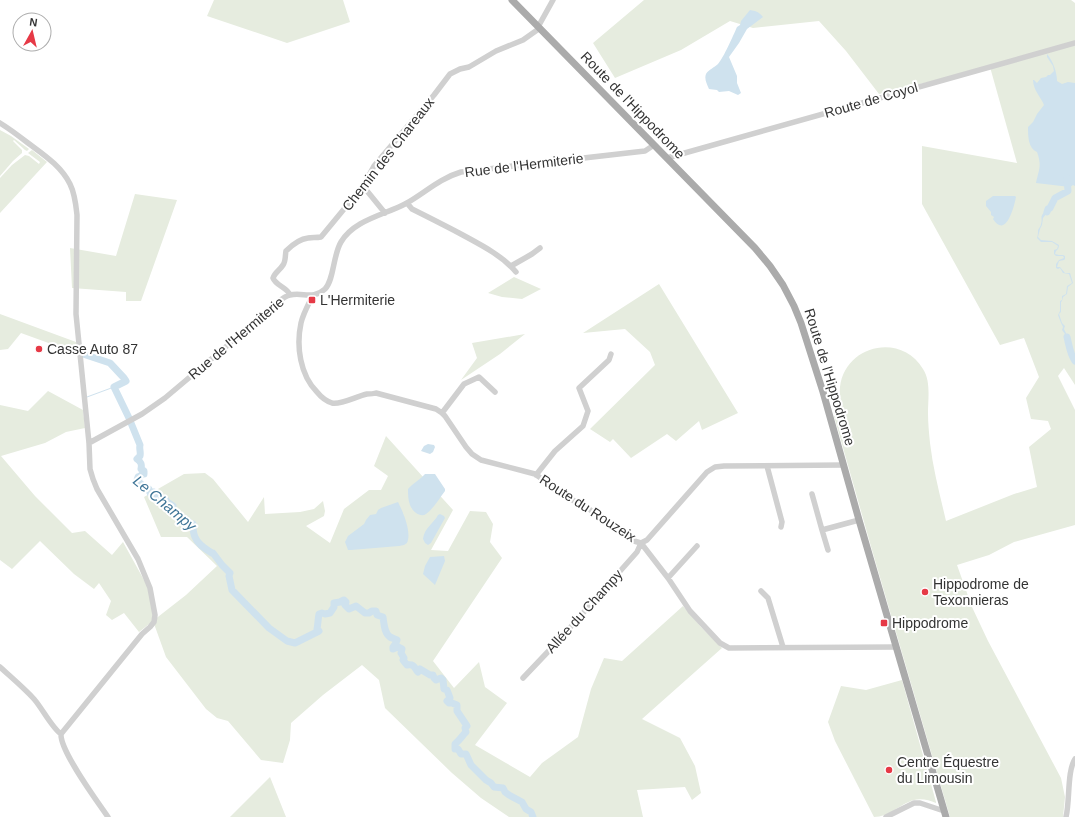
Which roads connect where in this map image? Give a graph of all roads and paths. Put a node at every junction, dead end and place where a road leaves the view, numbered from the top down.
1 (512, 0) edge
2 (553, 0) edge
3 (539, 27) junction
4 (1075, 43) edge
5 (0, 123) edge
6 (654, 145) junction
7 (667, 158) junction
8 (364, 186) junction
9 (407, 203) junction
10 (385, 213) junction
11 (540, 248) dead end
12 (511, 266) junction
13 (516, 272) dead end
14 (290, 295) junction
15 (312, 296) junction
16 (611, 354) dead end
17 (495, 392) dead end
18 (442, 413) junction
19 (89, 443) junction
20 (843, 465) junction
21 (767, 466) junction
22 (536, 475) junction
23 (812, 494) dead end
24 (859, 520) junction
25 (781, 527) dead end
26 (822, 530) junction
27 (641, 543) junction
28 (696, 546) dead end
29 (828, 550) dead end
30 (668, 578) junction
31 (761, 591) dead end
32 (783, 647) junction
33 (896, 647) junction
34 (0, 667) edge
35 (523, 678) dead end
36 (61, 734) junction
37 (1075, 759) edge
38 (945, 814) edge
39 (108, 817) edge
40 (886, 817) edge
41 (1066, 817) edge

1 - 3 main road, Route de l'Hippodrome
2 - 3 street
3 - 6 main road, Route de l'Hippodrome
3 - 8 street, Chemin des Chareaux
4 - 7 street, Route de Coyol
5 - 19 street
6 - 7 main road, Route de l'Hippodrome
6 - 9 street, Rue de l'Hermiterie
7 - 20 main road, Route de l'Hippodrome
8 - 10 street
8 - 14 street, Chemin des Chareaux
9 - 10 street, Rue de l'Hermiterie
9 - 12 street
10 - 15 street, Rue de l'Hermiterie
11 - 12 street
12 - 13 street
14 - 15 street, Rue de l'Hermiterie
14 - 19 street, Rue de l'Hermiterie
15 - 18 street
16 - 22 street
17 - 18 street
18 - 22 street, Route du Rouzeix
19 - 36 street
20 - 21 street, Route du Rouzeix
20 - 24 main road, Route de l'Hippodrome
21 - 25 street
21 - 27 street, Route du Rouzeix
22 - 27 street, Route du Rouzeix
23 - 26 street
24 - 26 street
24 - 33 main road, Route de l'Hippodrome
26 - 29 street
27 - 30 street
27 - 35 street, Allée du Champy
28 - 30 street
30 - 32 street
31 - 32 street
32 - 33 street
33 - 38 main road, Route de l'Hippodrome
34 - 36 street
36 - 39 street
37 - 41 street
38 - 40 street

